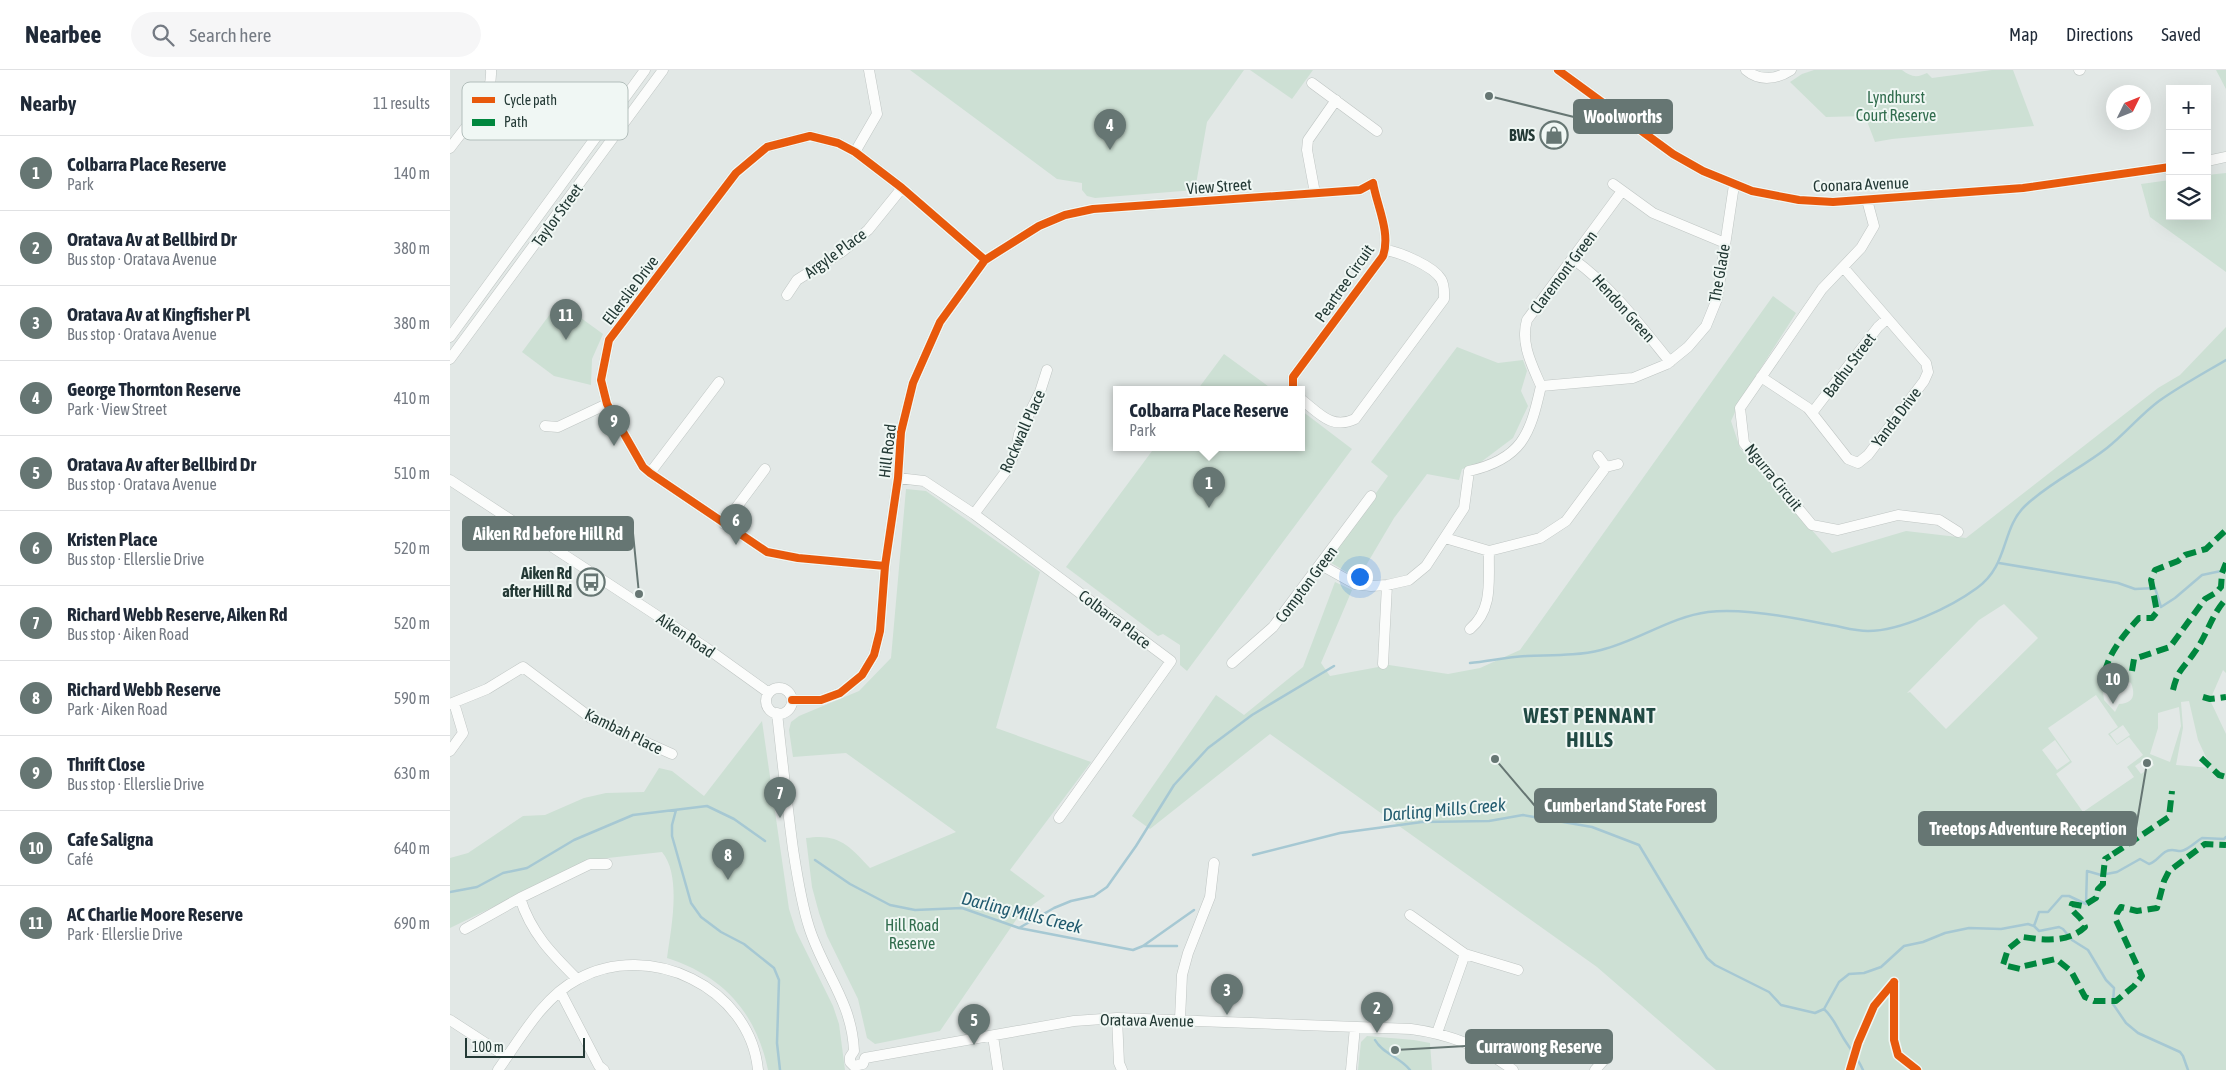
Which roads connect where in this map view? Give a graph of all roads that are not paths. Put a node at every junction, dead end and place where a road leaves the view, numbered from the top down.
1 (645, 70) edge
2 (663, 70) edge
3 (869, 70) edge
4 (1558, 70) edge
5 (1746, 70) edge
6 (1791, 70) edge
7 (1312, 83) dead end
8 (628, 93) edge
9 (1336, 100) junction
10 (628, 117) edge
11 (462, 131) edge
12 (1377, 131) dead end
13 (594, 140) edge
14 (611, 140) edge
15 (450, 148) edge
16 (854, 152) junction
17 (2226, 157) edge
18 (2211, 160) edge
19 (2166, 168) edge
20 (1373, 183) joint
21 (1612, 184) dead end
22 (1734, 185) junction
23 (902, 188) junction
24 (1622, 191) junction
25 (1315, 193) junction
26 (1867, 200) junction
27 (1065, 215) joint
28 (1724, 243) junction
29 (1384, 250) junction
30 (1573, 259) junction
31 (985, 260) junction
32 (1843, 267) junction
33 (787, 295) dead end
34 (1887, 319) junction
35 (450, 337) edge
36 (450, 359) edge
37 (1670, 362) junction
38 (1047, 370) dead end
39 (1761, 377) junction
40 (719, 382) dead end
41 (1293, 386) edge
42 (1541, 386) junction
43 (1305, 402) edge
44 (607, 404) junction
45 (1812, 413) junction
46 (545, 426) dead end
47 (1598, 456) dead end
48 (1618, 464) dead end
49 (1606, 467) junction
50 (765, 469) dead end
51 (650, 473) junction
52 (898, 478) junction
53 (450, 480) edge
54 (1371, 496) dead end
55 (974, 514) junction
56 (724, 524) junction
57 (1958, 532) dead end
58 (1445, 538) junction
59 (1489, 551) junction
60 (1321, 565) junction
61 (885, 566) junction
62 (1387, 585) junction
63 (1470, 629) dead end
64 (1232, 663) dead end
65 (1383, 664) dead end
66 (769, 694) junction
67 (792, 700) junction
68 (452, 704) edge
69 (777, 713) junction
70 (450, 751) edge
71 (672, 754) dead end
72 (1059, 818) dead end
73 (1214, 863) dead end
74 (607, 864) dead end
75 (520, 898) junction
76 (1410, 915) dead end
77 (465, 929) dead end
78 (1465, 954) junction
79 (1518, 970) dead end
80 (577, 979) junction
81 (560, 991) junction
82 (1117, 1018) junction
83 (1180, 1019) junction
84 (450, 1020) edge
85 (1355, 1027) junction
86 (1437, 1033) junction
87 (993, 1036) junction
88 (854, 1051) junction
89 (507, 1057) junction
90 (866, 1058) junction
91 (1604, 1060) dead end
92 (857, 1068) edge
93 (498, 1070) edge
94 (604, 1070) edge
95 (758, 1070) edge
96 (998, 1070) edge
97 (1122, 1070) edge
98 (1350, 1070) edge
99 (1513, 1070) edge
100 (1595, 1070) edge

1 - 8 street, Taylor Street
2 - 10 street, Taylor Street
3 - 16 street
4 - 22 street, Coonara Avenue
5 - 6 street
7 - 9 street
9 - 12 street
9 - 25 street
11 - 15 street
13 - 35 street, Taylor Street
14 - 36 street, Taylor Street
16 - 23 street, Ellerslie Drive
16 - 44 street, Ellerslie Drive
17 - 18 street
19 - 26 street, Coonara Avenue
20 - 25 street, View Street
20 - 29 street, Peartree Circuit
21 - 24 street
22 - 26 street, Coonara Avenue
22 - 28 street, The Glade
23 - 31 street, Ellerslie Drive
23 - 33 street, Argyle Place
24 - 28 street
24 - 30 street, Claremont Green
25 - 27 street, View Street
26 - 32 street, Ngurra Circuit
27 - 31 street, Hill Road
28 - 37 street, The Glade
29 - 41 street, Peartree Circuit
29 - 43 street, Peartree Circuit
30 - 37 street, Hendon Green
30 - 42 street, Claremont Green
31 - 52 street, Hill Road
32 - 34 street, Yanda Drive
32 - 39 street, Ngurra Circuit
34 - 45 street, Badhu Street
34 - 45 street, Yanda Drive
37 - 42 street, The Glade
38 - 55 street, Rockwall Place
39 - 45 street, Yanda Drive
39 - 57 street, Ngurra Circuit
40 - 51 street
42 - 58 street
44 - 46 street
44 - 51 street, Ellerslie Drive
47 - 49 street
48 - 49 street
49 - 59 street
50 - 56 street
51 - 56 street, Ellerslie Drive
52 - 55 street, Colbarra Place
52 - 61 street, Hill Road
53 - 66 street, Aiken Road
54 - 60 street, Compton Green
55 - 72 street, Colbarra Place
56 - 61 street, Ellerslie Drive
58 - 59 street
58 - 62 street
59 - 63 street
60 - 62 street
60 - 64 street, Compton Green
61 - 67 street, Hill Road
62 - 65 street
66 - 67 street
66 - 69 street
67 - 69 street
68 - 70 street
68 - 71 street, Kambah Place
69 - 88 street
73 - 83 street
74 - 75 street
75 - 77 street
75 - 80 street
76 - 78 street
78 - 79 street
78 - 86 street
80 - 81 street
80 - 95 street
81 - 89 street
81 - 94 street
82 - 83 street, Oratava Avenue
82 - 87 street, Oratava Avenue
82 - 97 street
83 - 85 street, Oratava Avenue
84 - 89 street
85 - 86 street, Oratava Avenue
85 - 98 street
86 - 99 street, Oratava Avenue
87 - 90 street, Oratava Avenue
87 - 96 street
88 - 90 street
88 - 92 street
89 - 93 street
90 - 92 street
91 - 100 street

